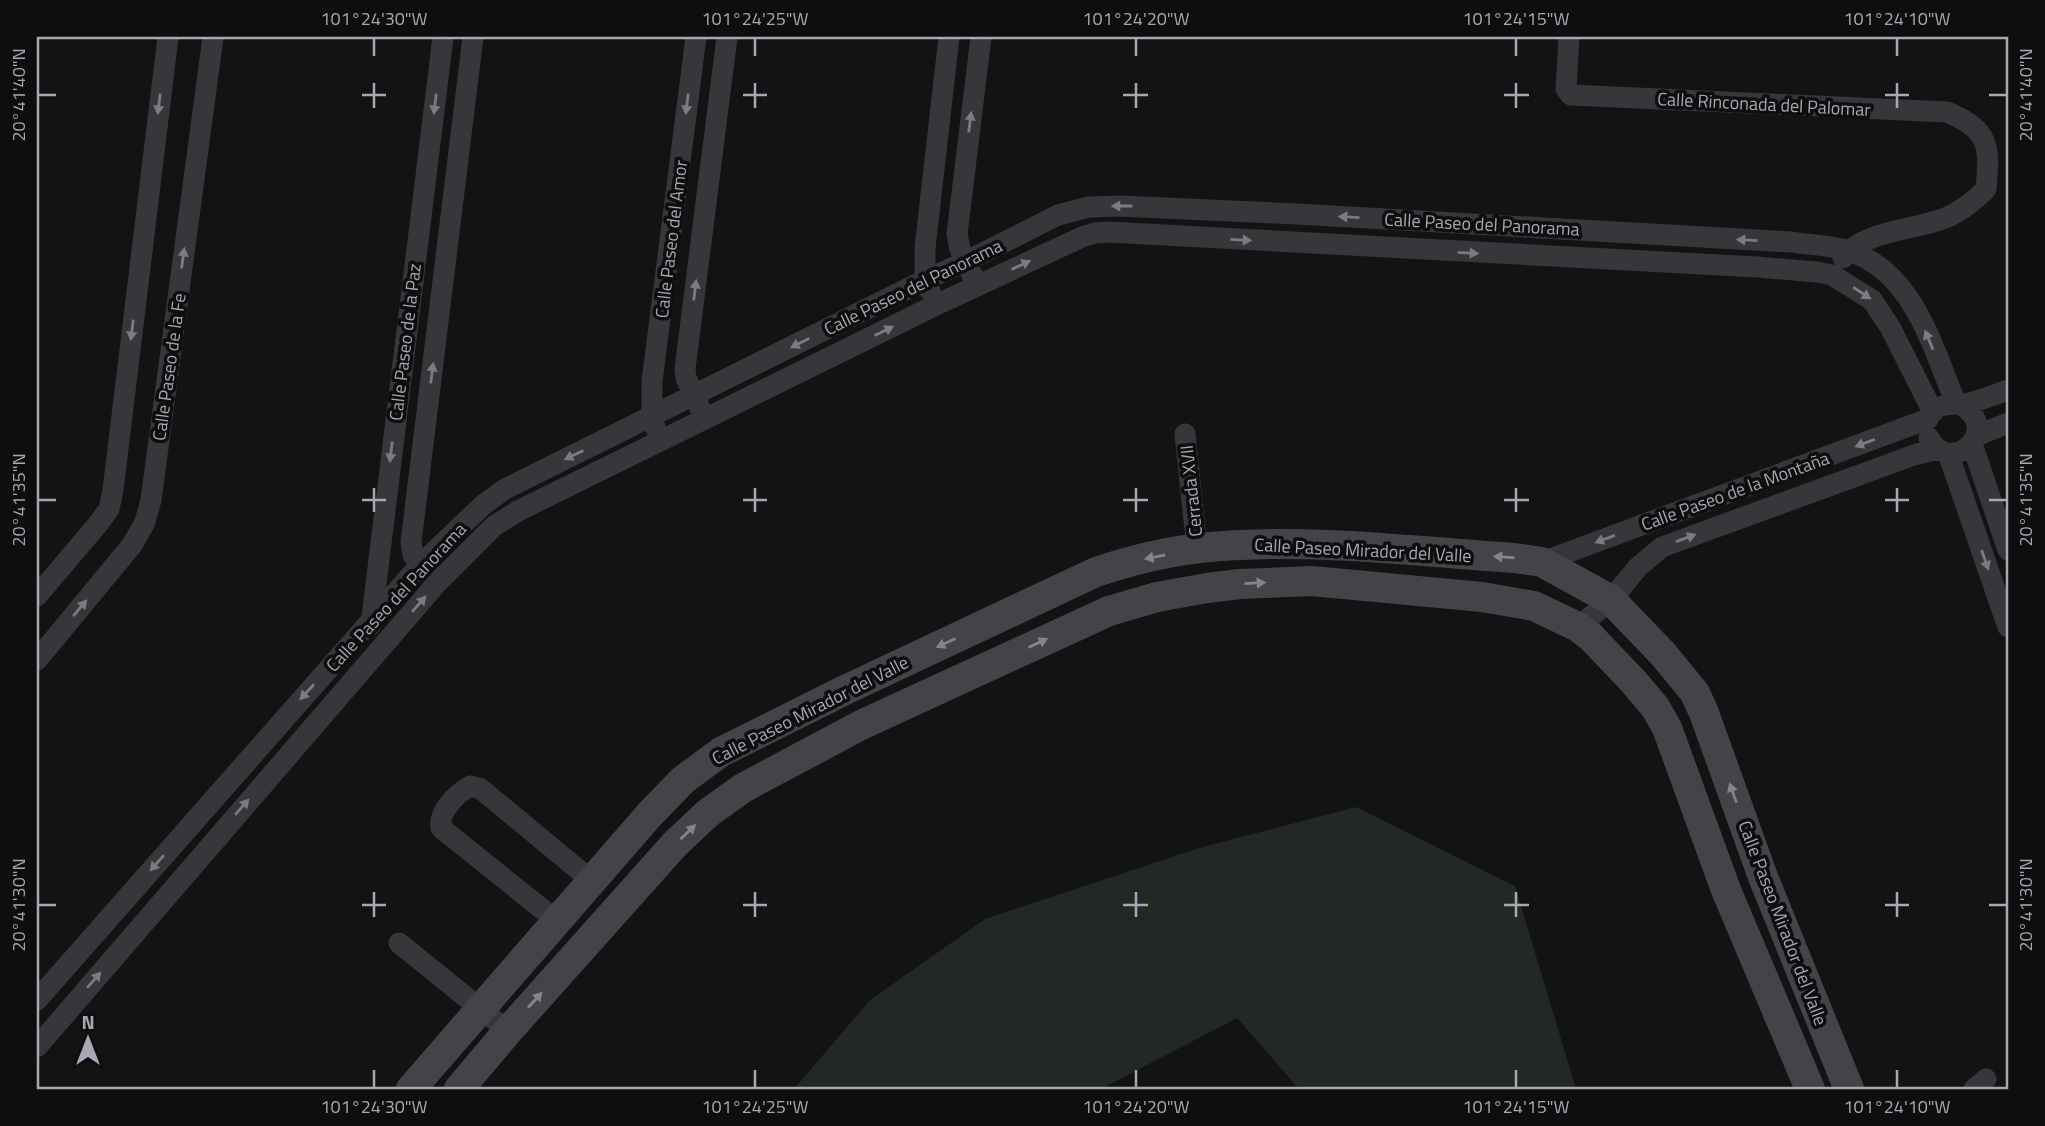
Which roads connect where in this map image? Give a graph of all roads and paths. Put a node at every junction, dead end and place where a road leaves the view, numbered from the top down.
1 (168, 37) edge
2 (213, 37) edge
3 (443, 37) edge
4 (473, 37) edge
5 (696, 37) edge
6 (727, 37) edge
7 (949, 37) edge
8 (981, 37) edge
9 (1569, 37) edge
10 (1848, 250) junction
11 (965, 262) junction
12 (1832, 275) junction
13 (925, 280) junction
14 (978, 286) junction
15 (936, 305) junction
16 (1917, 313) junction
17 (1890, 327) junction
18 (2008, 390) edge
19 (694, 397) junction
20 (1958, 404) junction
21 (1931, 416) junction
22 (652, 417) junction
23 (706, 419) junction
24 (2008, 422) edge
25 (1185, 434) dead end
26 (660, 440) junction
27 (1974, 440) junction
28 (1943, 451) junction
29 (1197, 548) junction
30 (2008, 550) edge
31 (1542, 562) junction
32 (420, 565) junction
33 (438, 582) junction
34 (37, 596) edge
35 (1611, 600) junction
36 (369, 624) junction
37 (1578, 626) junction
38 (2008, 627) edge
39 (387, 640) junction
40 (37, 660) edge
41 (845, 690) junction
42 (861, 725) junction
43 (1763, 877) junction
44 (592, 881) junction
45 (1726, 890) junction
46 (557, 921) junction
47 (399, 943) dead end
48 (37, 1000) edge
49 (480, 1009) junction
50 (508, 1031) junction
51 (37, 1047) edge
52 (411, 1089) edge
53 (459, 1089) edge
54 (1810, 1089) edge
55 (1849, 1089) edge

1 -> 34 street
40 -> 2 street, Calle Paseo de la Fe
3 -> 36 street, Calle Paseo de la Paz
32 -> 4 street, Calle Paseo de la Paz
5 -> 22 street, Calle Paseo del Amor
19 -> 6 street, Calle Paseo del Amor
7 - 13 street
11 -> 8 street
9 - 10 street, Calle Rinconada del Palomar
10 -> 11 street, Calle Paseo del Panorama
10 - 12 street
10 - 16 street, Calle Paseo del Panorama
11 - 13 street, Calle Paseo del Panorama
11 - 14 street
14 -> 12 street, Calle Paseo del Panorama
12 -> 17 street, Calle Paseo del Panorama
13 - 15 street
13 -> 19 street, Calle Paseo del Panorama
14 - 15 street, Calle Paseo del Panorama
23 -> 15 street, Calle Paseo del Panorama
16 - 17 street
20 -> 16 street, Calle Paseo del Panorama
17 - 21 street, Calle Paseo del Panorama
18 - 20 street
19 - 22 street, Calle Paseo del Panorama
19 - 23 street, Calle Paseo del Amor
20 - 21 street
20 - 27 street
21 - 28 street
21 -> 31 street, Calle Paseo de la Montaña
22 - 26 street, Calle Paseo del Amor
22 -> 32 street, Calle Paseo del Panorama
23 - 26 street, Calle Paseo del Panorama
24 - 27 street
25 - 29 street, Cerrada XVII
26 - 33 street, Calle Paseo del Panorama
27 - 28 street
27 - 30 street
35 -> 28 street, Calle Paseo de la Montaña
28 -> 38 street
31 -> 29 street, Calle Paseo Mirador del Valle
29 -> 41 street, Calle Paseo Mirador del Valle
31 - 35 street, Calle Paseo Mirador del Valle
32 - 33 street
32 - 36 street, Calle Paseo del Panorama
39 -> 33 street, Calle Paseo del Panorama
35 - 37 street, Calle Paseo de la Montaña
43 -> 35 street, Calle Paseo Mirador del Valle
36 - 39 street
36 -> 48 street, Calle Paseo del Panorama
42 -> 37 street, Calle Paseo Mirador del Valle
37 - 45 street, Calle Paseo Mirador del Valle
51 -> 39 street, Calle Paseo del Panorama
41 - 42 street
41 - 44 street, Calle Paseo Mirador del Valle
50 -> 42 street, Calle Paseo Mirador del Valle
43 - 45 street
43 - 55 street, Calle Paseo Mirador del Valle
44 - 46 street, Calle Paseo Mirador del Valle
44 - 46 street
45 - 54 street, Calle Paseo Mirador del Valle
46 - 49 street, Calle Paseo Mirador del Valle
47 - 49 street
49 - 50 street
49 - 52 street, Calle Paseo Mirador del Valle
50 - 53 street, Calle Paseo Mirador del Valle

